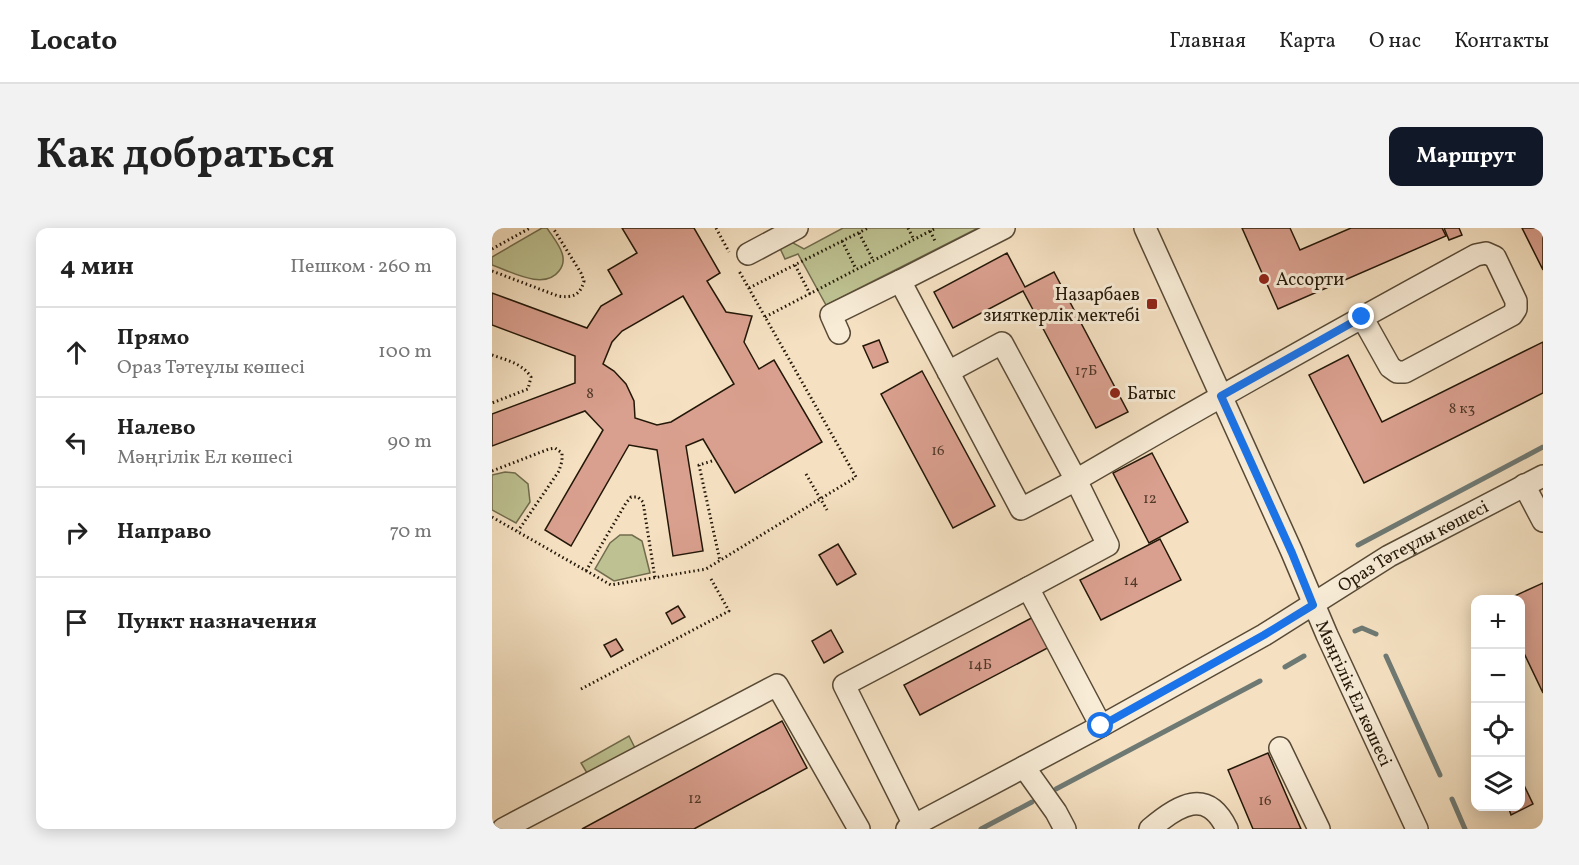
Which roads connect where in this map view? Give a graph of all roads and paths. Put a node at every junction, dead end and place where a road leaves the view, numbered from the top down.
1 (530, 228) edge
2 (553, 228) edge
3 (797, 228) edge
4 (866, 228) edge
5 (908, 228) edge
6 (936, 228) edge
7 (1005, 228) edge
8 (1145, 228) edge
9 (930, 231) junction
10 (859, 233) junction
11 (914, 240) junction
12 (842, 242) junction
13 (939, 248) dead end
14 (492, 249) edge
15 (748, 254) dead end
16 (873, 261) junction
17 (795, 265) junction
18 (856, 270) junction
19 (492, 271) edge
20 (900, 280) junction
21 (810, 294) junction
22 (765, 317) junction
23 (1362, 317) junction
24 (839, 333) dead end
25 (492, 356) edge
26 (948, 372) junction
27 (1221, 396) junction
28 (492, 403) edge
29 (712, 460) dead end
30 (492, 471) edge
31 (806, 474) dead end
32 (1076, 480) junction
33 (1534, 480) edge
34 (820, 499) junction
35 (827, 510) dead end
36 (492, 517) edge
37 (1543, 521) edge
38 (518, 532) junction
39 (720, 561) junction
40 (586, 571) junction
41 (656, 578) junction
42 (711, 579) dead end
43 (1029, 588) junction
44 (1313, 605) junction
45 (581, 689) dead end
46 (1101, 726) junction
47 (1280, 748) dead end
48 (1024, 767) junction
49 (910, 827) edge
50 (503, 829) edge
51 (859, 829) edge
52 (1065, 829) edge
53 (1150, 829) edge
54 (1227, 829) edge
55 (1319, 829) edge
56 (1417, 829) edge

1 - 14 path
2 - 19 path
3 - 15 street
4 - 10 path
5 - 11 path
6 - 9 path
7 - 20 street
8 - 27 street, Мәңгілік Ел көшесі
9 - 11 path
9 - 13 path
10 - 12 path
10 - 16 path
11 - 16 path
12 - 17 path
12 - 18 path
16 - 18 path
17 - 21 path
17 - 22 path
18 - 21 path
20 - 24 street
20 - 26 street
21 - 22 path
22 - 34 path
23 - 23 street
23 - 27 street
25 - 28 path
26 - 32 street
26 - 32 street
27 - 32 street
27 - 44 street, Мәңгілік Ел көшесі
29 - 39 path
30 - 38 path
31 - 34 path
32 - 43 street
33 - 37 street
33 - 44 street, Ораз Тәтеұлы көшесі
34 - 35 path
34 - 39 path
36 - 38 path
38 - 40 path
39 - 41 path
40 - 41 path
40 - 41 path
42 - 45 path
43 - 46 street
43 - 49 street
44 - 46 street, Ораз Тәтеұлы көшесі
44 - 56 street, Мәңгілік Ел көшесі
46 - 48 street, Ораз Тәтеұлы көшесі
47 - 55 street
48 - 49 street, Ораз Тәтеұлы көшесі
48 - 52 street
50 - 51 street
53 - 54 street

